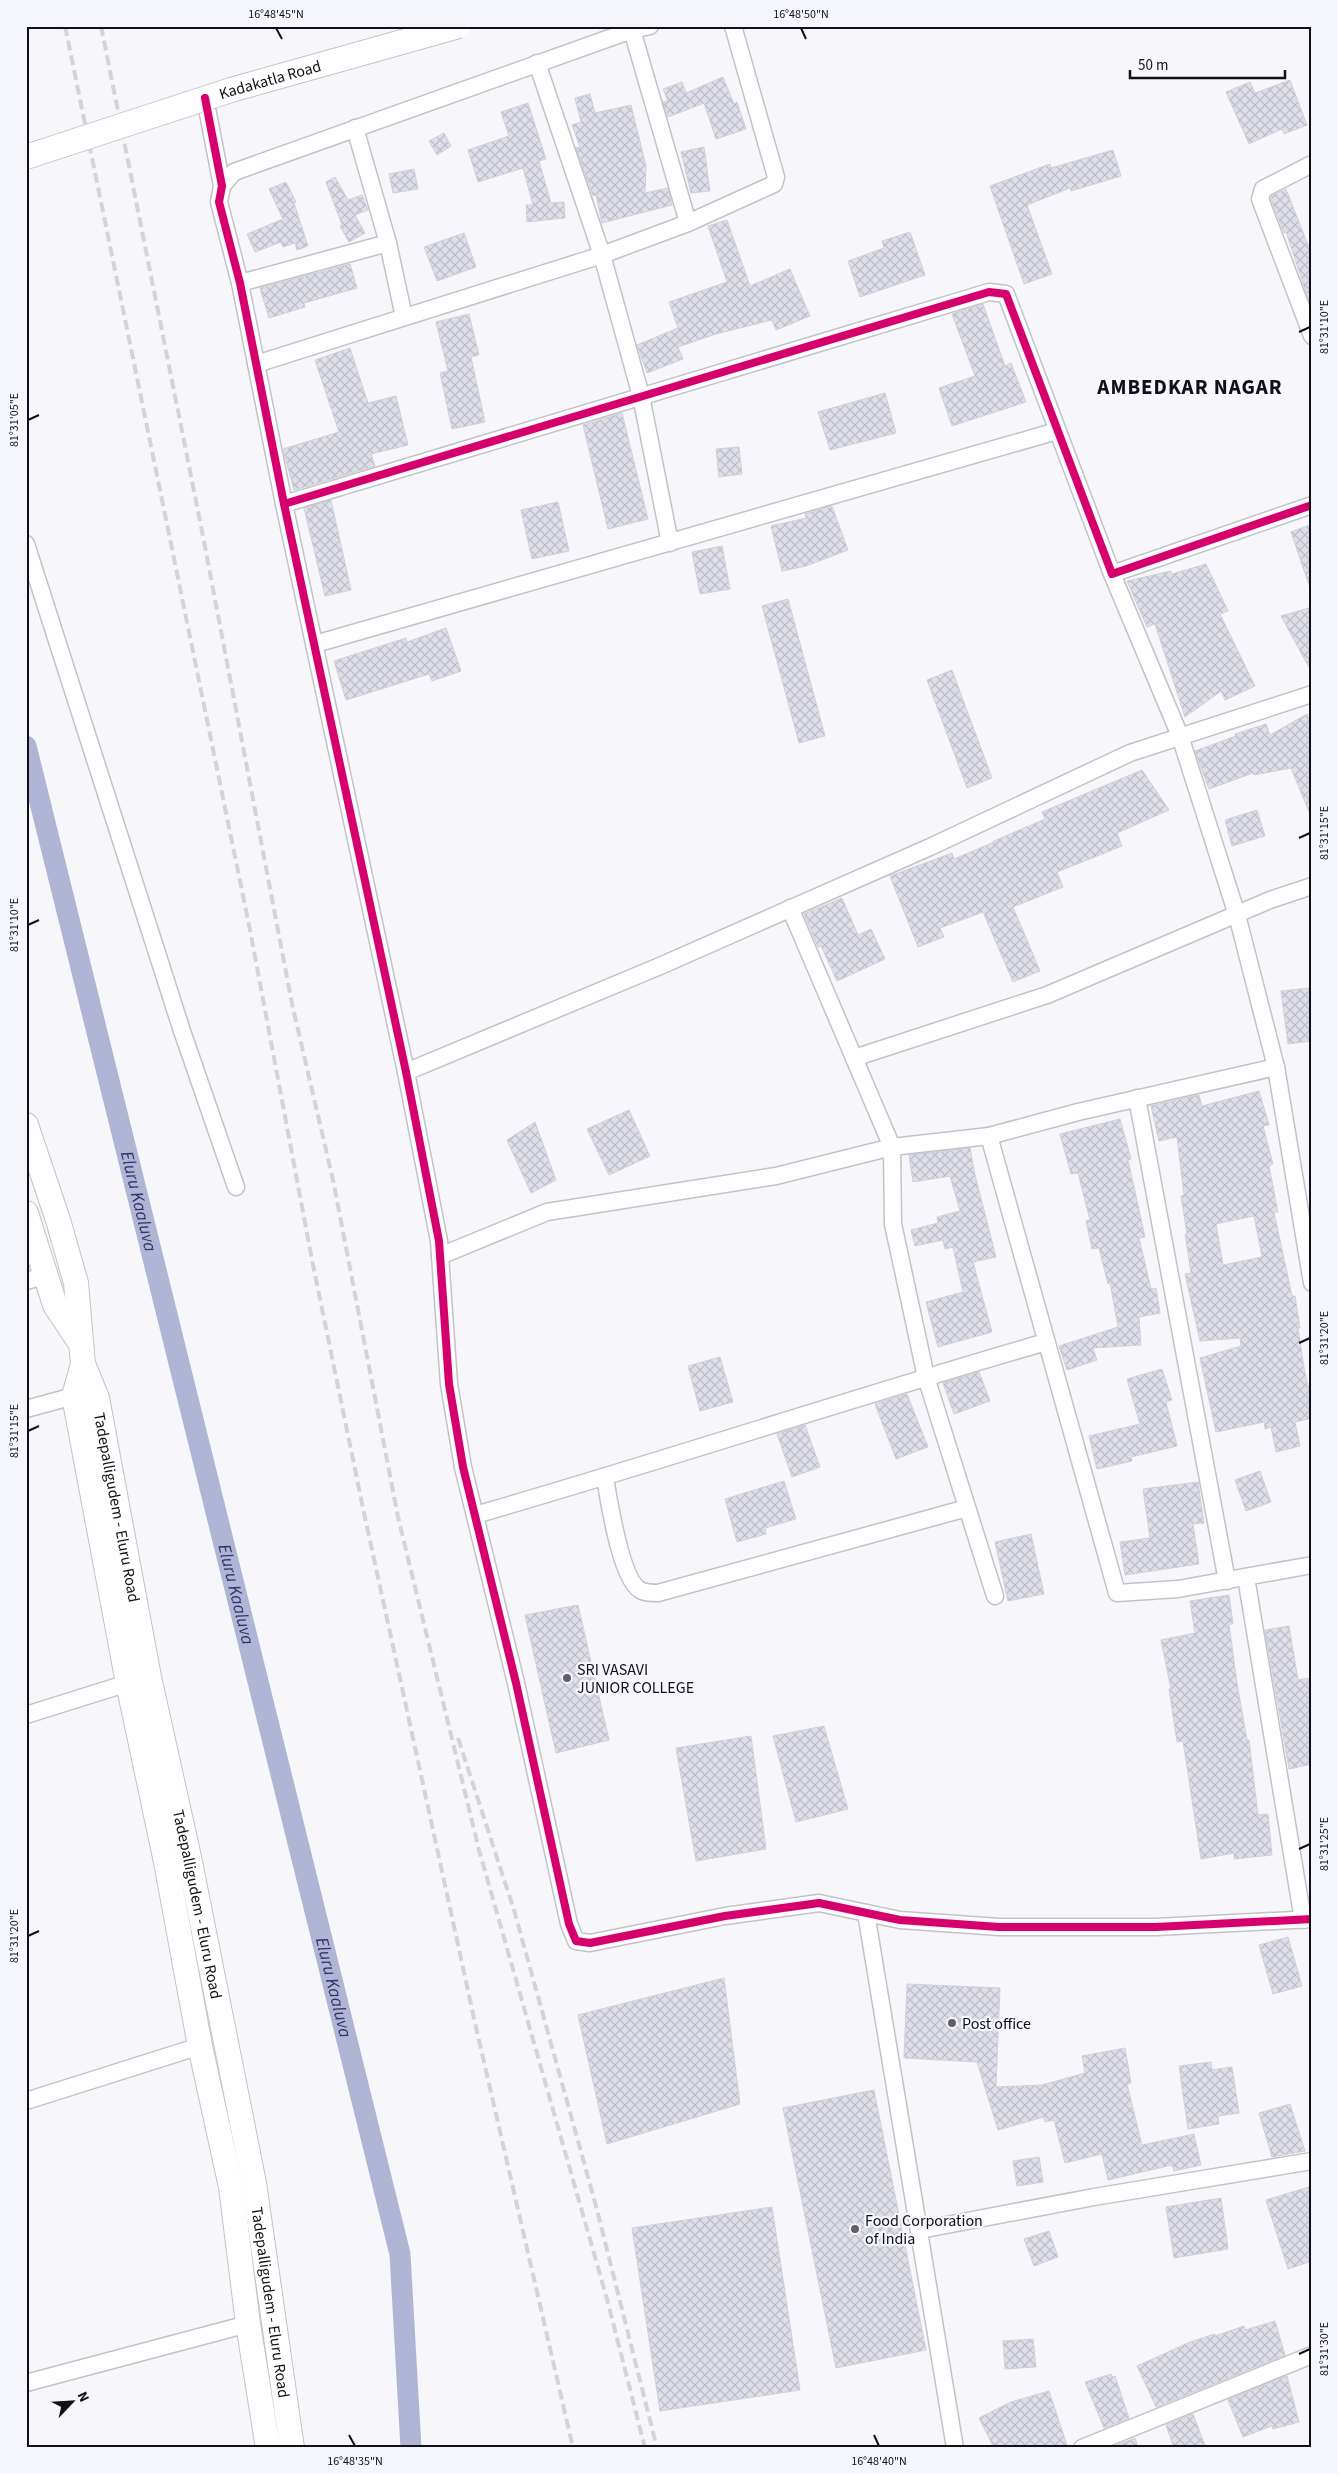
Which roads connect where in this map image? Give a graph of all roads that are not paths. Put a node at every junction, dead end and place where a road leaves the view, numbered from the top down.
1 (458, 26) edge
2 (650, 26) edge
3 (733, 26) edge
4 (632, 30) junction
5 (537, 63) junction
6 (205, 98) junction
7 (355, 128) junction
8 (26, 157) edge
9 (1312, 164) edge
10 (222, 186) junction
11 (688, 223) junction
12 (388, 243) junction
13 (602, 255) junction
14 (240, 283) junction
15 (404, 317) junction
16 (1311, 334) edge
17 (256, 364) junction
18 (641, 396) junction
19 (1057, 430) junction
20 (284, 504) junction
21 (1312, 505) edge
22 (670, 543) junction
23 (26, 544) edge
24 (1112, 574) junction
25 (315, 644) junction
26 (1312, 694) edge
27 (1180, 736) junction
28 (1312, 886) edge
29 (790, 908) junction
30 (1236, 915) junction
31 (854, 1058) junction
32 (1276, 1066) junction
33 (406, 1072) junction
34 (1137, 1098) junction
35 (26, 1125) edge
36 (990, 1136) junction
37 (892, 1147) junction
38 (236, 1187) dead end
39 (26, 1213) edge
40 (440, 1256) junction
41 (36, 1278) edge
42 (1312, 1283) edge
43 (1046, 1342) junction
44 (82, 1354) junction
45 (926, 1377) junction
46 (74, 1396) junction
47 (26, 1409) edge
48 (605, 1478) junction
49 (968, 1508) junction
50 (475, 1515) junction
51 (1312, 1566) edge
52 (1246, 1577) junction
53 (1227, 1580) junction
54 (995, 1596) dead end
55 (128, 1683) junction
56 (26, 1714) edge
57 (866, 1913) junction
58 (1308, 1919) edge
59 (200, 2046) junction
60 (26, 2101) edge
61 (1312, 2161) edge
62 (920, 2230) junction
63 (248, 2324) junction
64 (1312, 2355) edge
65 (26, 2383) edge
66 (268, 2448) edge
67 (292, 2448) edge
68 (955, 2448) edge
69 (1082, 2448) edge

1 - 6 main road, Kadakatla Road, bridge
2 - 4 street
3 - 11 street
4 - 5 street
4 - 11 street
5 - 7 street
5 - 13 street
6 - 8 main road, Kadakatla Road, bridge
6 - 10 street
7 - 10 street
7 - 12 street
9 - 16 street
10 - 14 street
11 - 13 street
12 - 14 street
12 - 15 street
13 - 15 street
13 - 18 street
14 - 17 street
15 - 17 street
17 - 20 street
18 - 19 street
18 - 20 street
18 - 22 street
19 - 22 street
19 - 24 street
20 - 25 street
21 - 24 street
22 - 25 street
23 - 38 street
24 - 27 street
25 - 33 street
26 - 27 street
27 - 29 street
27 - 30 street
28 - 30 street
29 - 31 street
29 - 33 street
30 - 31 street
30 - 32 street
31 - 37 street
32 - 34 street
32 - 42 street
33 - 40 street
34 - 36 street
34 - 53 street
35 - 44 main road, Tadepalligudem - Eluru Road
36 - 37 street
36 - 43 street
37 - 40 street
37 - 45 street
39 - 41 main road, Tadepalligudem - Eluru Road
40 - 50 street
41 - 44 main road, Tadepalligudem - Eluru Road
43 - 45 street
43 - 53 street
44 - 46 main road, Tadepalligudem - Eluru Road
44 - 67 main road, Tadepalligudem - Eluru Road
45 - 48 street
45 - 49 street
46 - 47 street
46 - 55 main road, Tadepalligudem - Eluru Road
48 - 49 street
48 - 50 street
49 - 54 street
50 - 57 street
51 - 52 street
52 - 53 street
52 - 58 street
55 - 56 street
55 - 59 main road, Tadepalligudem - Eluru Road
57 - 58 street
57 - 62 street
59 - 60 street
59 - 63 main road, Tadepalligudem - Eluru Road
61 - 62 street
62 - 68 street
63 - 65 street
63 - 66 main road, Tadepalligudem - Eluru Road
64 - 69 street

